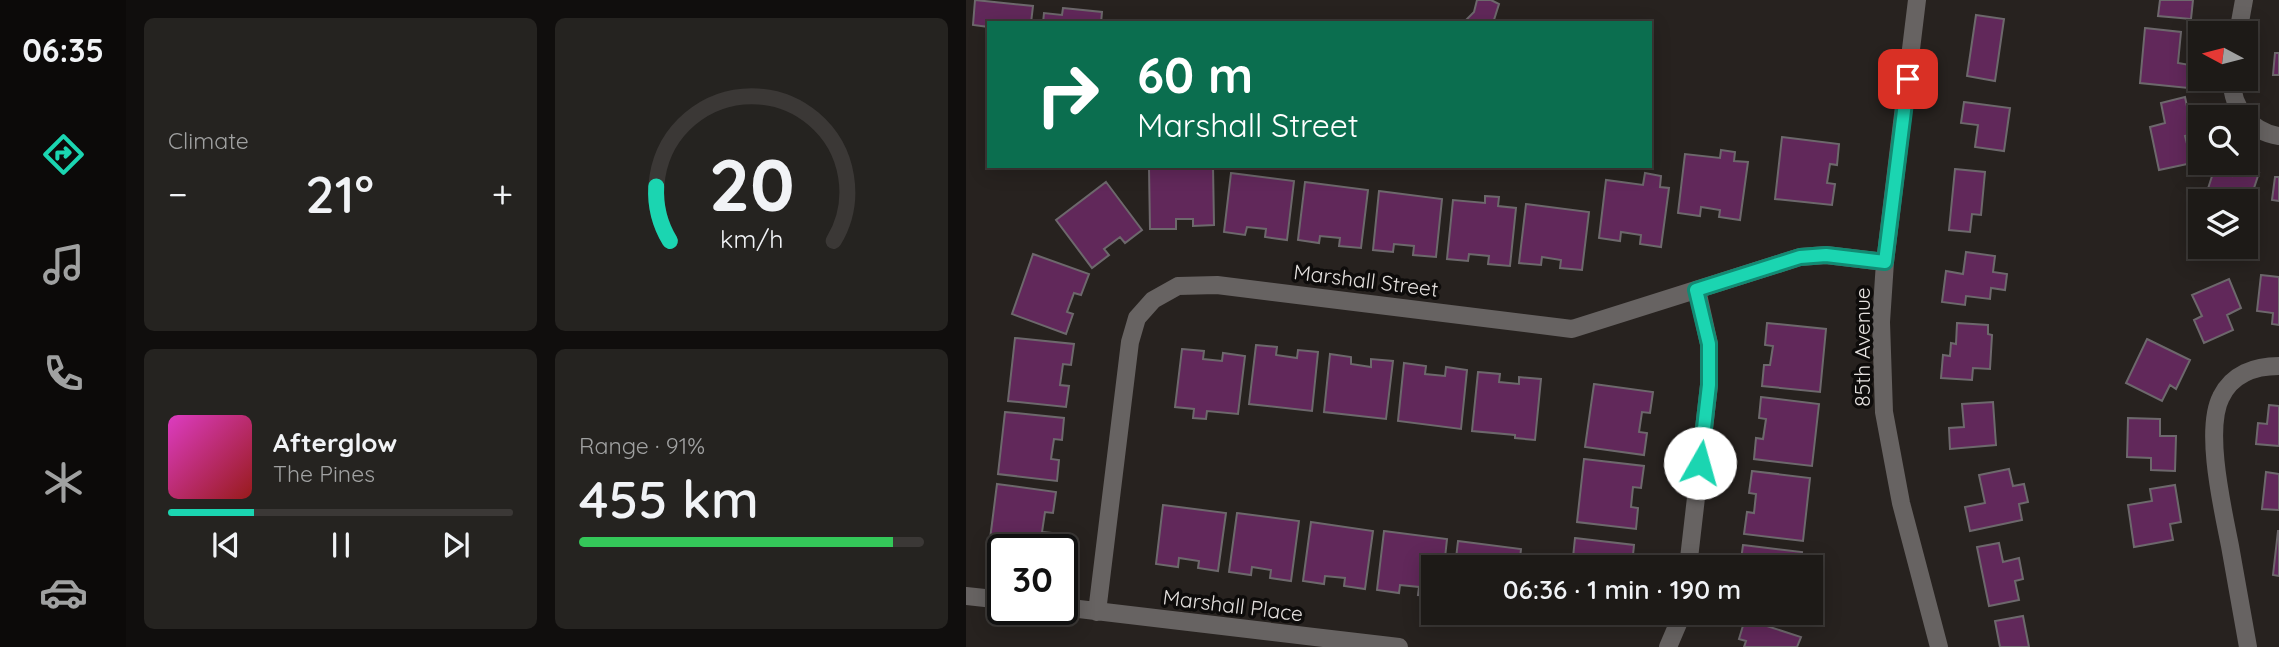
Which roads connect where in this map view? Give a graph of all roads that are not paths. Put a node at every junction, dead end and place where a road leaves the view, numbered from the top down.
1 (1917, 0) edge
2 (2244, 0) edge
3 (2240, 21) edge
4 (2233, 91) edge
5 (2279, 136) edge
6 (1885, 262) junction
7 (1696, 290) junction
8 (2279, 366) edge
9 (1689, 555) edge
10 (966, 596) edge
11 (987, 598) edge
12 (1078, 609) edge
13 (1097, 612) junction
14 (1677, 625) edge
15 (1399, 647) edge
16 (1668, 647) edge
17 (1939, 647) edge
18 (2248, 647) edge

1 - 6 street, 85th Avenue
2 - 3 street
4 - 5 street
6 - 7 street, Marshall Street
6 - 17 street, 85th Avenue
7 - 9 street
7 - 13 street, Marshall Street
8 - 18 street
10 - 11 street
12 - 13 street, Marshall Place
13 - 15 street, Marshall Place
14 - 16 street

